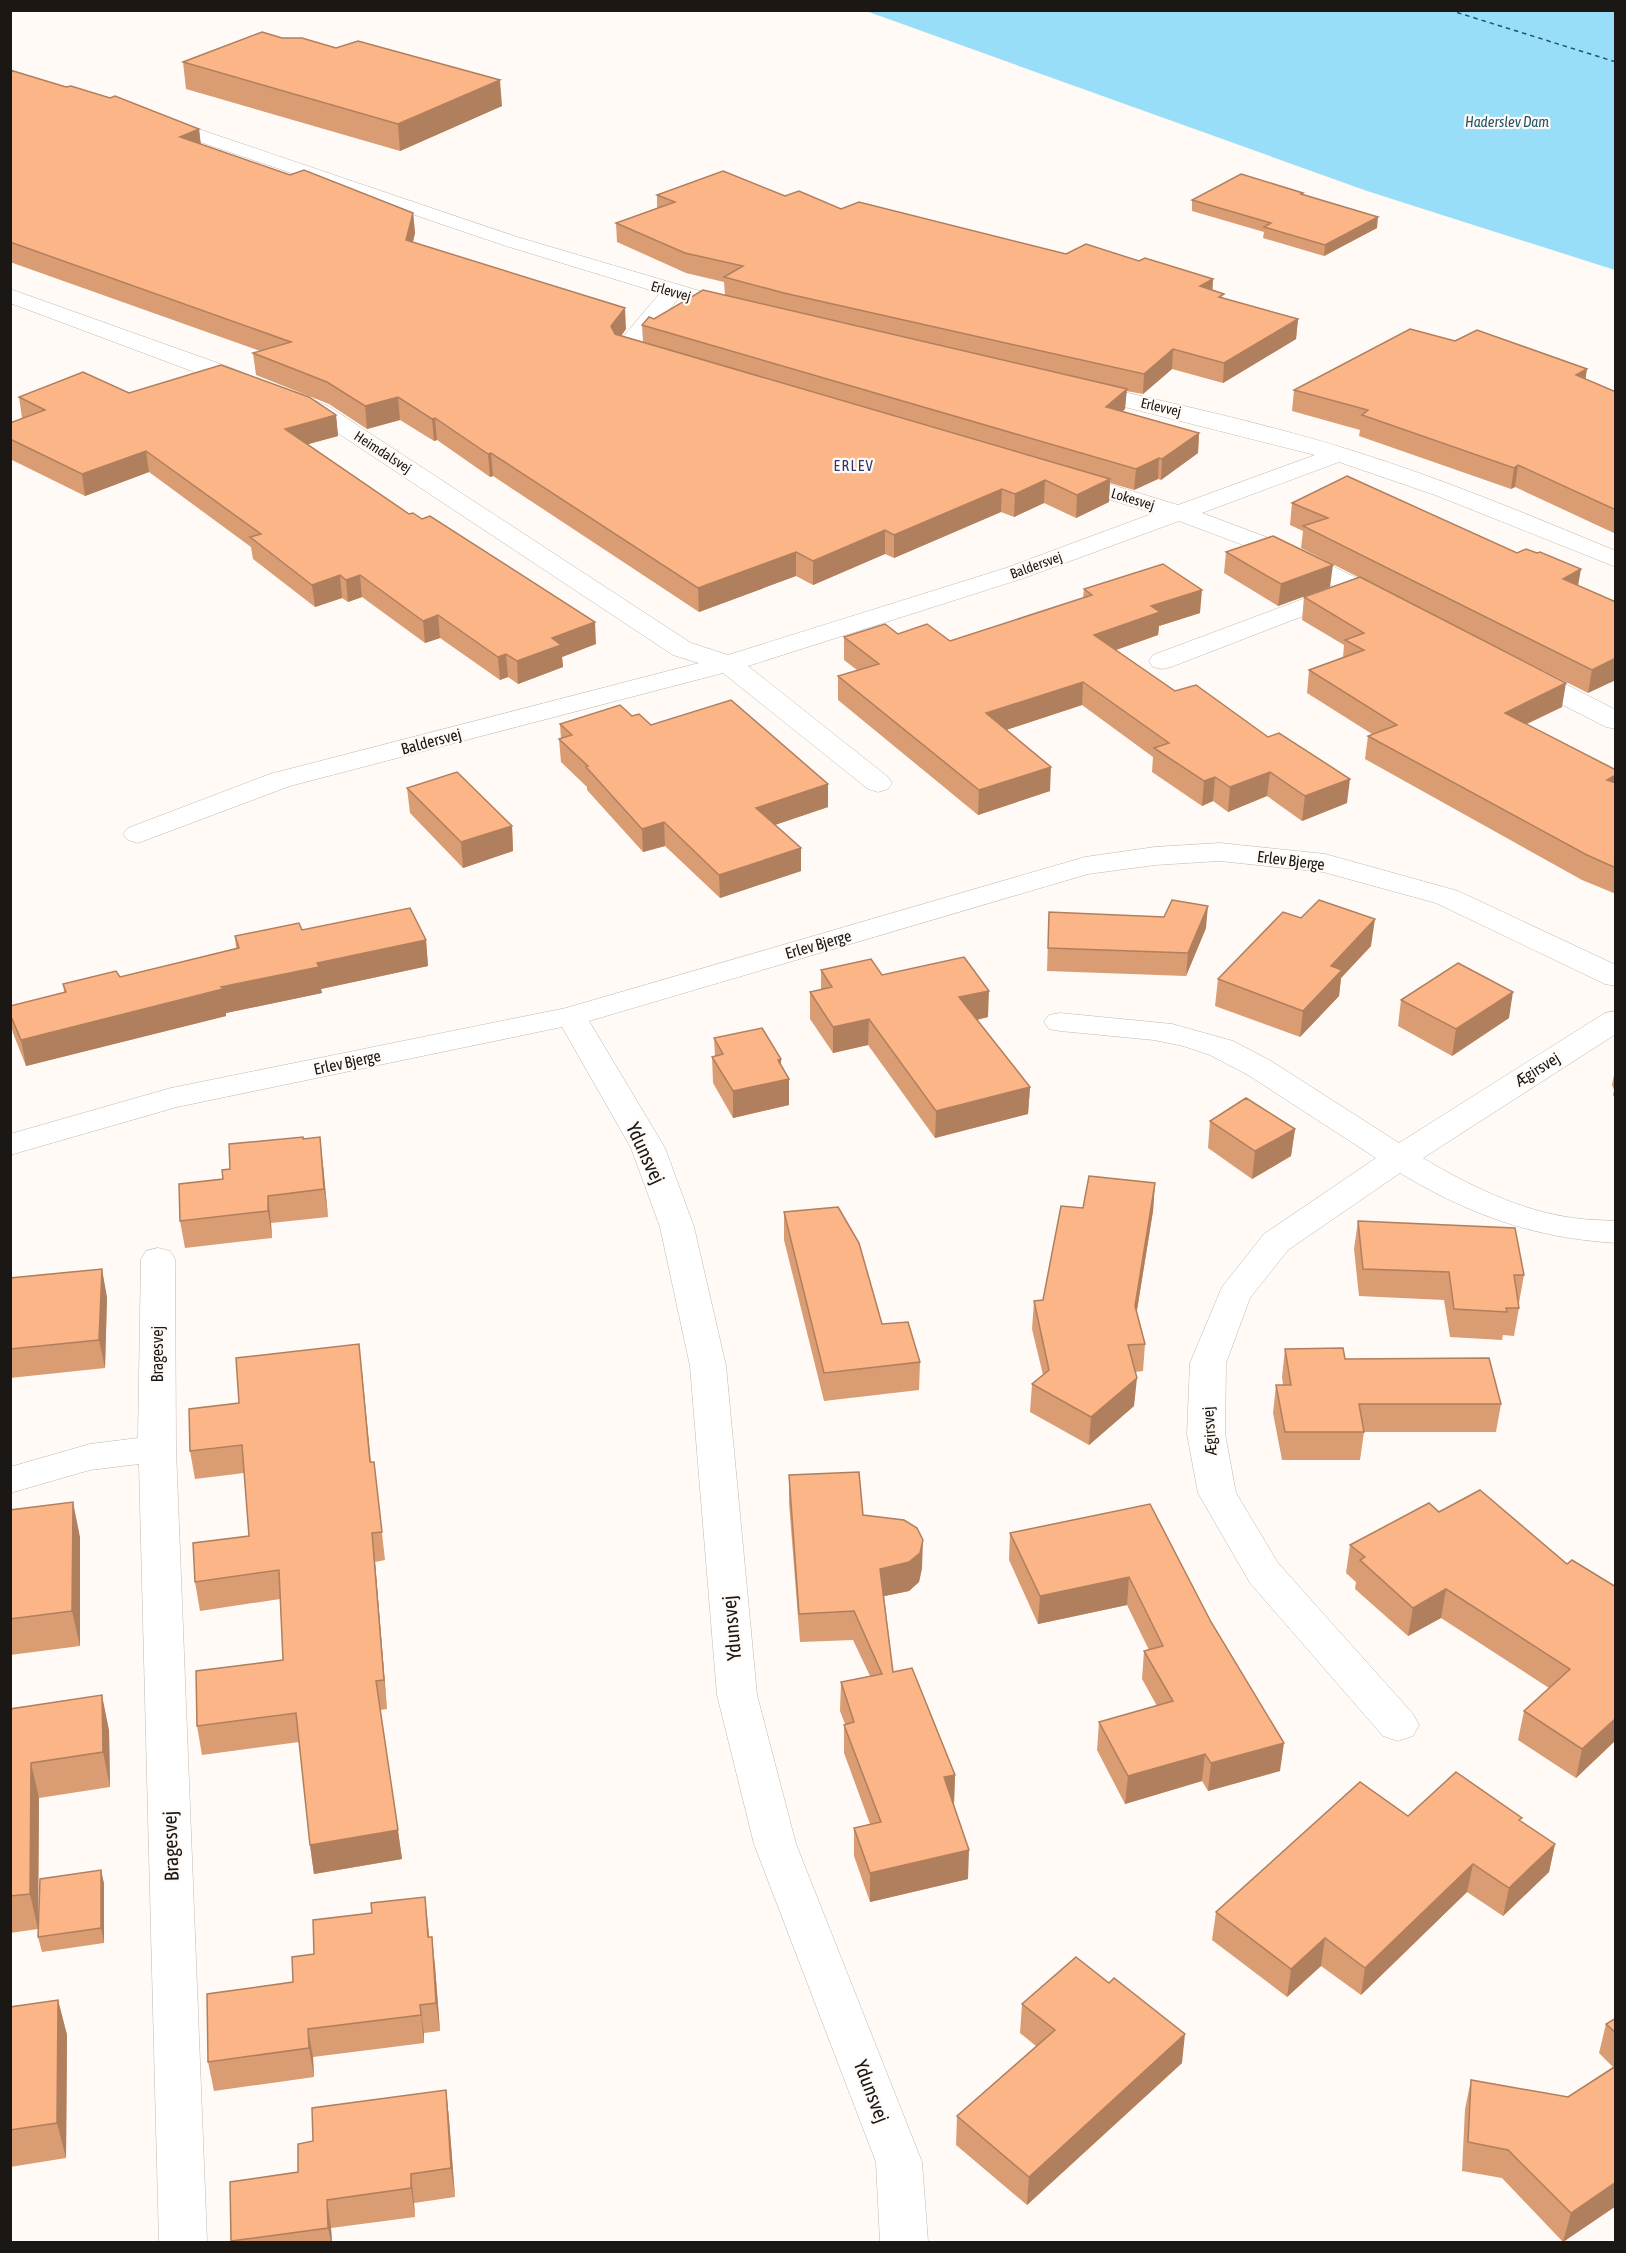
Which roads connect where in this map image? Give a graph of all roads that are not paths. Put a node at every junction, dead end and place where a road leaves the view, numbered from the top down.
1 (134, 113) edge
2 (672, 292) junction
3 (10, 295) edge
4 (758, 315) edge
5 (682, 365) edge
6 (1055, 383) edge
7 (1339, 454) junction
8 (1044, 472) edge
9 (1179, 513) junction
10 (1616, 560) edge
11 (1358, 588) junction
12 (1410, 614) edge
13 (1162, 661) dead end
14 (1502, 662) edge
15 (728, 663) junction
16 (1616, 721) edge
17 (878, 783) dead end
18 (138, 834) dead end
19 (1616, 977) edge
20 (571, 1016) junction
21 (1616, 1020) edge
22 (1060, 1022) dead end
23 (10, 1145) edge
24 (1399, 1158) junction
25 (1616, 1232) edge
26 (158, 1259) dead end
27 (157, 1449) junction
28 (10, 1480) edge
29 (1398, 1725) dead end
30 (183, 2242) edge
31 (904, 2242) edge

1 - 2 street, Erlevvej
2 - 4 street, Erlevvej
2 - 5 street
3 - 15 street, Heimdalsvej
6 - 7 street, Erlevvej
7 - 9 street, Baldersvej
7 - 10 street, Erlevvej
8 - 9 street, Lokesvej
9 - 11 street, Lokesvej
9 - 15 street, Baldersvej
11 - 12 street, Lokesvej
11 - 13 street
14 - 16 street
15 - 17 street
15 - 18 street, Baldersvej
19 - 20 street, Erlev Bjerge
20 - 23 street, Erlev Bjerge
20 - 31 street, Ydunsvej
21 - 24 street, Ægirsvej
22 - 24 street
24 - 25 street
24 - 29 street, Ægirsvej
26 - 27 street, Bragesvej
27 - 28 street
27 - 30 street, Bragesvej

